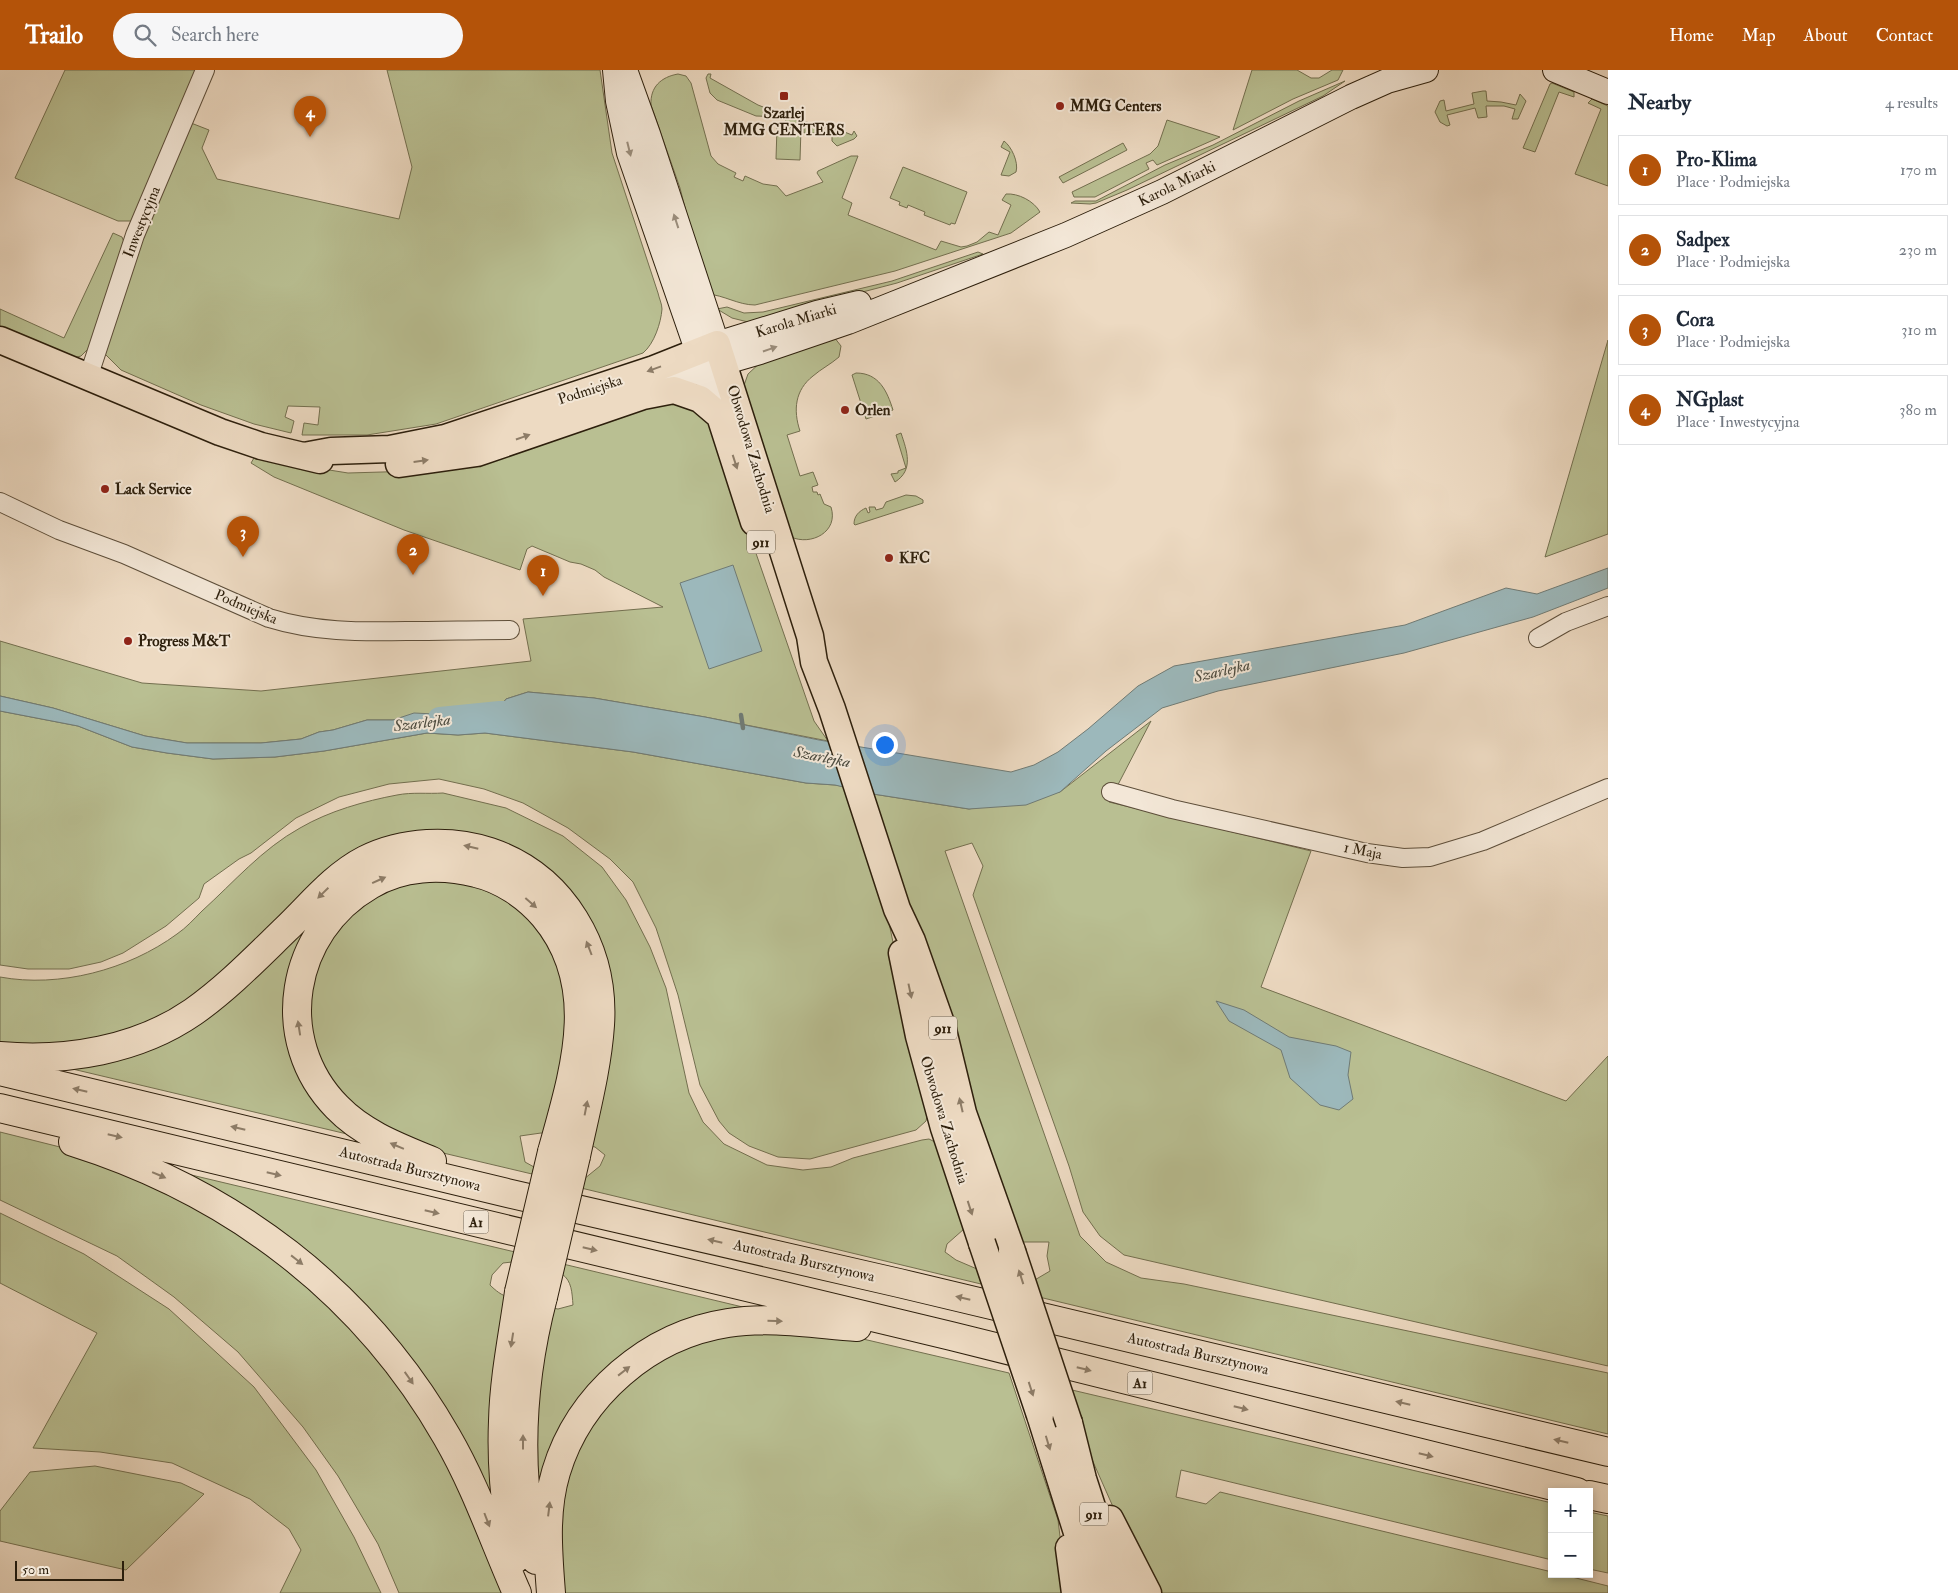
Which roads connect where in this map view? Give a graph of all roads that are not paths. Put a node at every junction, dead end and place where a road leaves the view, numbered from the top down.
1 (204, 70) edge
2 (615, 70) edge
3 (625, 70) edge
4 (1426, 70) edge
5 (1555, 70) edge
6 (1384, 76) edge
7 (1608, 92) edge
8 (962, 275) junction
9 (702, 299) junction
10 (754, 333) junction
11 (0, 340) edge
12 (711, 356) junction
13 (88, 378) junction
14 (643, 396) junction
15 (720, 416) junction
16 (304, 456) junction
17 (0, 502) edge
18 (1608, 606) edge
19 (510, 630) dead end
20 (1538, 638) dead end
21 (814, 662) junction
22 (1608, 788) edge
23 (1111, 792) dead end
24 (896, 909) junction
25 (0, 1056) edge
26 (0, 1071) edge
27 (0, 1108) edge
28 (0, 1112) edge
29 (564, 1154) junction
30 (507, 1193) junction
31 (531, 1294) junction
32 (952, 1336) junction
33 (1070, 1429) junction
34 (1608, 1452) edge
35 (1056, 1471) junction
36 (1561, 1488) edge
37 (1593, 1495) edge
38 (1608, 1499) edge
39 (517, 1593) edge
40 (522, 1593) edge
41 (545, 1593) edge
42 (550, 1593) edge
43 (1075, 1593) edge
44 (1096, 1593) edge
45 (1120, 1593) edge
46 (1148, 1593) edge

1 - 13 street, Inwestycyjna
2 -> 12 street, Obwodowa Zachodnia / 911
9 -> 3 street, Obwodowa Zachodnia / 911
4 - 6 street, Karola Miarki
5 - 7 street
6 - 8 street, Karola Miarki
8 - 10 street, Karola Miarki
12 -> 8 street, Karola Miarki
9 - 10 street
9 - 12 street, Obwodowa Zachodnia / 911
10 - 12 street, Karola Miarki
11 - 13 main road, Podmiejska
12 - 14 street
12 - 15 street, Obwodowa Zachodnia / 911
12 -> 16 main road, Podmiejska
12 - 21 main road, Obwodowa Zachodnia / 911
13 - 16 main road, Podmiejska
14 - 15 main road, Podmiejska
16 -> 14 main road, Podmiejska
15 -> 21 main road, Obwodowa Zachodnia / 911
17 - 19 street, Podmiejska
18 - 20 street
21 - 24 main road, 911
22 - 23 street, 1 Maja
33 -> 24 main road, Obwodowa Zachodnia / 911, bridge
24 -> 35 main road, Obwodowa Zachodnia / 911, bridge
29 -> 25 highway
30 -> 26 highway, Autostrada Bursztynowa / A1
27 -> 32 highway, A1
28 -> 39 highway
30 -> 29 highway
29 - 31 highway, bridge
34 -> 30 highway, Autostrada Bursztynowa / A1
31 -> 40 highway
41 -> 31 highway
32 -> 36 highway, A1
42 -> 32 highway
33 - 45 main road, 911
33 - 46 main road
35 - 43 main road
35 - 44 main road, 911
37 - 38 highway

